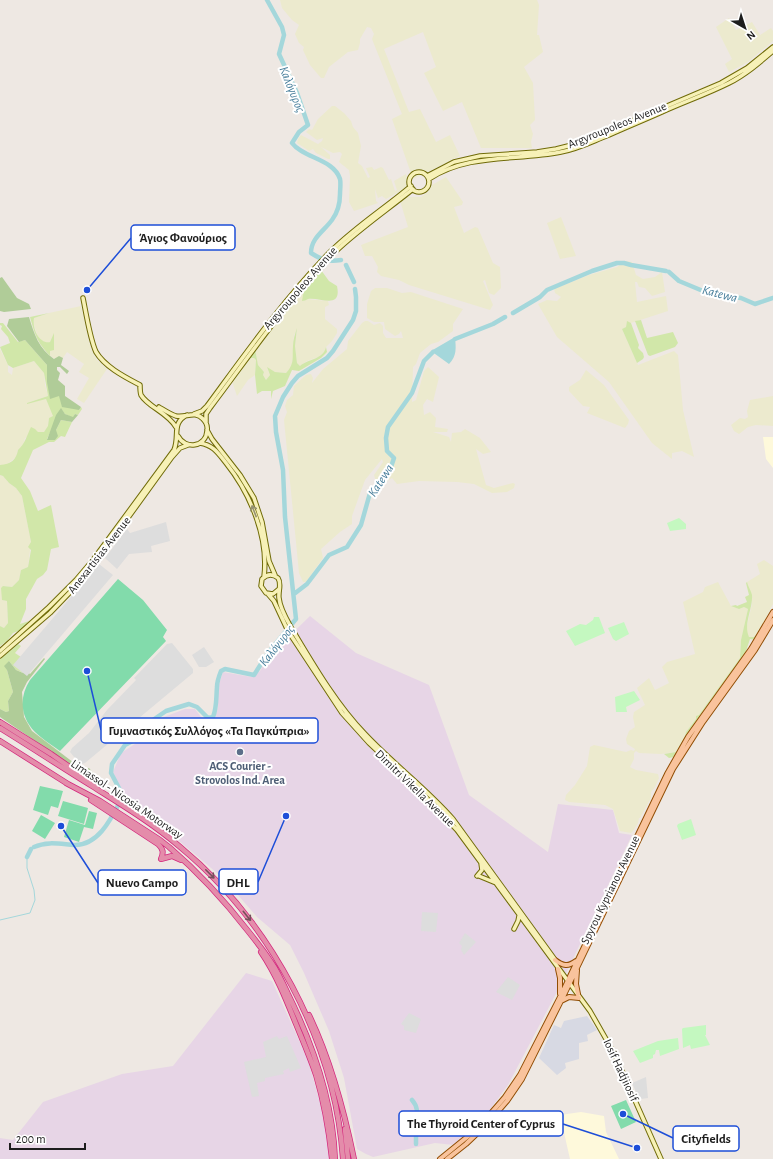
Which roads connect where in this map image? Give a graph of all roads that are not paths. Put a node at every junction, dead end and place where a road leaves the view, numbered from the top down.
1 (773, 47) edge
2 (773, 52) edge
3 (428, 178) junction
4 (412, 187) junction
5 (83, 298) dead end
6 (148, 401) junction
7 (208, 407) junction
8 (194, 414) junction
9 (187, 415) junction
10 (206, 422) junction
11 (176, 427) junction
12 (208, 430) junction
13 (177, 434) junction
14 (200, 443) junction
15 (188, 445) junction
16 (275, 575) junction
17 (264, 577) junction
18 (279, 589) junction
19 (268, 594) junction
20 (773, 612) edge
21 (773, 620) edge
22 (289, 628) junction
23 (0, 651) edge
24 (0, 656) edge
25 (0, 722) edge
26 (0, 728) edge
27 (0, 738) edge
28 (0, 741) edge
29 (66, 783) junction
30 (105, 793) junction
31 (99, 801) junction
32 (185, 862) junction
33 (481, 862) junction
34 (497, 884) junction
35 (608, 900) junction
36 (519, 915) junction
37 (244, 926) junction
38 (514, 929) dead end
39 (555, 960) junction
40 (577, 960) junction
41 (577, 968) junction
42 (558, 969) junction
43 (290, 981) junction
44 (568, 982) junction
45 (287, 993) junction
46 (579, 996) junction
47 (560, 999) junction
48 (308, 1052) junction
49 (340, 1104) junction
50 (332, 1159) edge
51 (335, 1159) edge
52 (343, 1159) edge
53 (348, 1159) edge
54 (354, 1159) edge
55 (440, 1159) edge
56 (447, 1159) edge
57 (661, 1159) edge

1 - 3 main road, Argyroupoleos Avenue
2 - 3 main road, Argyroupoleos Avenue
3 - 4 main road
3 - 4 main road
4 - 7 main road, Argyroupoleos Avenue
5 - 6 main road
6 - 9 main road
6 - 11 main road
7 - 8 main road
7 - 10 main road
8 - 9 main road
8 - 10 main road
9 - 11 main road
10 - 12 main road
11 - 13 main road
12 - 14 main road
12 - 16 main road
13 - 15 main road
13 - 23 main road, Anexartisias Avenue
14 - 15 main road
17 -> 14 main road
15 - 24 main road, Anexartisias Avenue
16 - 17 main road
16 - 18 main road
17 - 19 main road
18 - 19 main road
18 - 22 main road, Dimitri Vikella Avenue
19 - 22 main road, Dimitri Vikella Avenue
20 - 35 main road, Spyrou Kyprianou Avenue
21 - 35 main road, Spyrou Kyprianou Avenue
22 - 33 main road, Dimitri Vikella Avenue
22 - 39 main road, Dimitri Vikella Avenue
25 - 30 highway
26 - 30 highway, Limassol - Nicosia Motorway
27 - 31 highway
28 - 29 highway
29 - 31 highway
29 - 32 highway
30 -> 43 highway, Limassol - Nicosia Motorway
31 - 32 highway
32 - 37 highway
33 - 34 main road, Dimitri Vikella Avenue
33 - 34 main road
34 - 36 main road, Dimitri Vikella Avenue
35 - 40 main road, Spyrou Kyprianou Avenue
35 - 41 main road, Spyrou Kyprianou Avenue
36 - 38 main road
36 - 42 main road, Dimitri Vikella Avenue
37 - 45 highway
37 - 48 highway
39 - 40 main road
39 - 44 main road, Dimitri Vikella Avenue
40 - 44 main road, Spyrou Kyprianou Avenue
41 - 44 main road, Spyrou Kyprianou Avenue
41 - 46 main road
42 - 44 main road, Dimitri Vikella Avenue
42 - 47 main road
43 - 49 highway
43 - 52 highway, Limassol - Nicosia Motorway
44 - 46 main road, Iosif Hadjiiosif
44 - 47 main road, Spyrou Kyprianou Avenue
45 - 48 highway
45 - 51 highway
46 - 47 main road
46 - 57 main road, Iosif Hadjiiosif
47 - 55 main road, Spyrou Kyprianou Avenue
47 - 56 main road, Spyrou Kyprianou Avenue
48 - 50 highway
49 - 53 highway
49 - 54 highway

